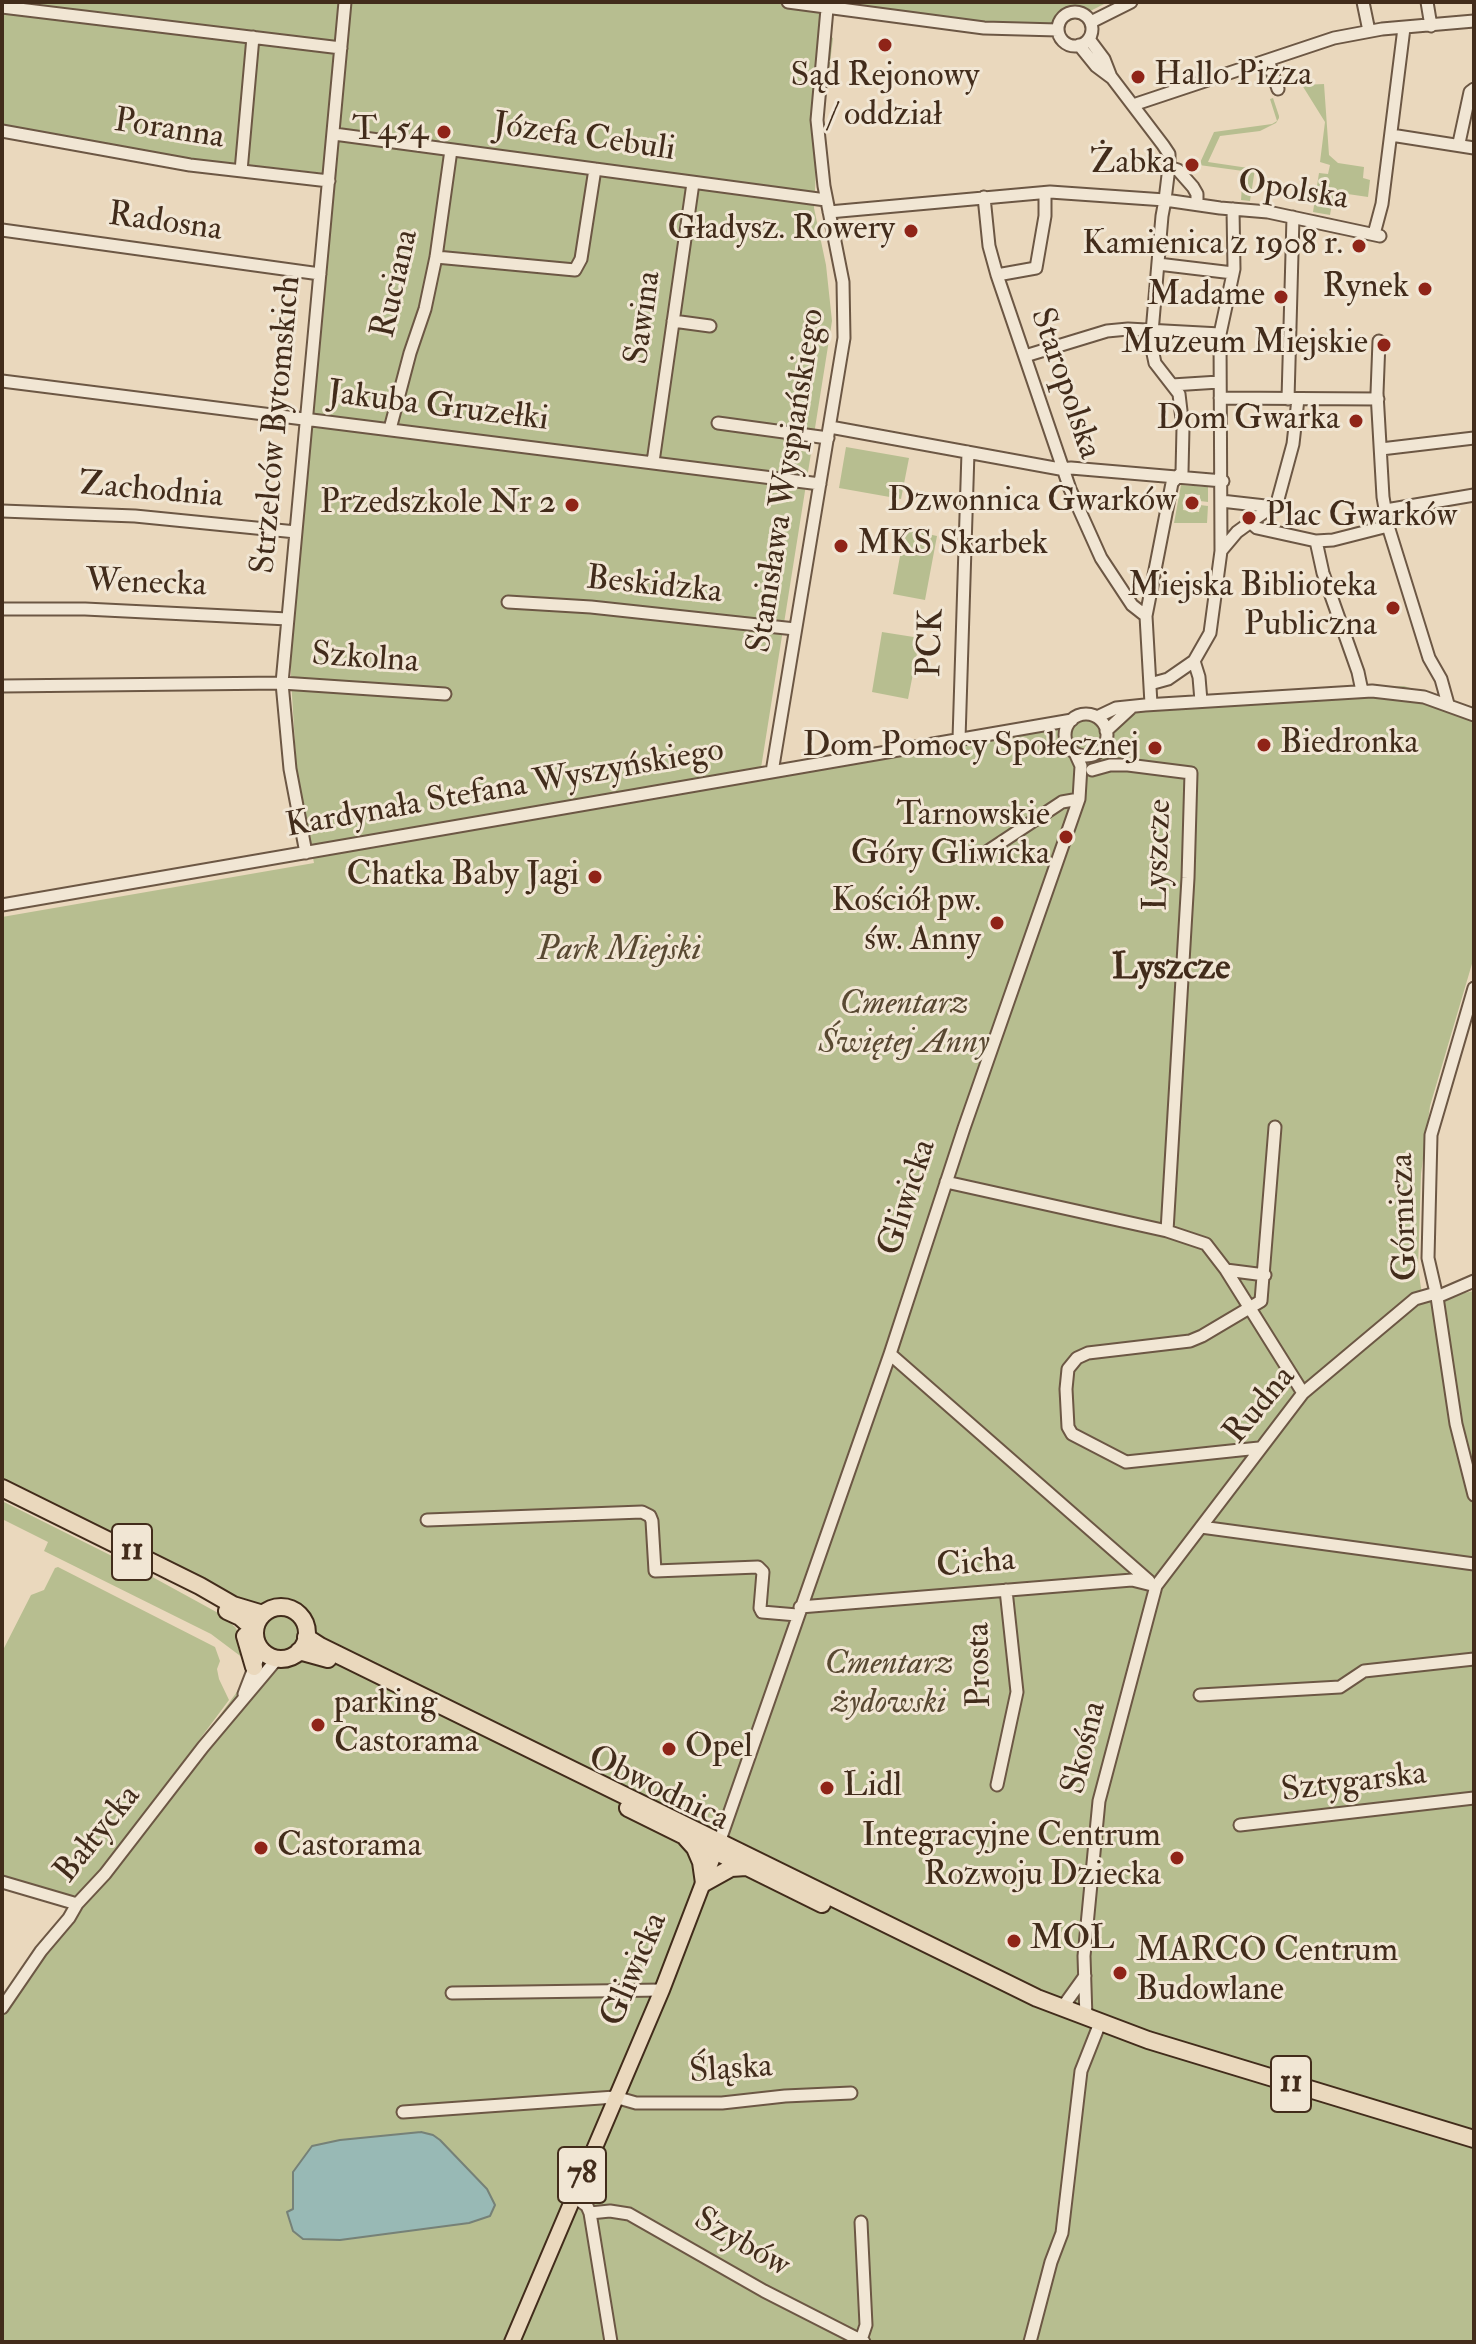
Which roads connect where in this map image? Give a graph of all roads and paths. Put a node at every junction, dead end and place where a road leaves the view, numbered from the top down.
1 (345, 2) edge
2 (788, 2) edge
3 (1131, 2) edge
4 (1363, 2) edge
5 (1427, 2) edge
6 (2, 7) edge
7 (827, 9) junction
8 (1474, 21) edge
9 (1091, 22) junction
10 (1431, 26) junction
11 (1404, 28) junction
12 (1058, 30) junction
13 (1369, 31) junction
14 (253, 37) junction
15 (1084, 42) junction
16 (341, 48) junction
17 (1268, 60) junction
18 (1278, 89) dead end
19 (1474, 89) edge
20 (1133, 105) junction
21 (2, 131) edge
22 (334, 134) junction
23 (1391, 135) junction
24 (1459, 143) junction
25 (1474, 148) edge
26 (451, 150) junction
27 (1169, 167) junction
28 (595, 169) junction
29 (241, 171) junction
30 (329, 181) junction
31 (693, 183) junction
32 (1045, 193) junction
33 (984, 197) junction
34 (1165, 200) junction
35 (1197, 204) junction
36 (828, 206) junction
37 (1233, 209) junction
38 (1293, 217) junction
39 (2, 230) edge
40 (436, 257) junction
41 (1158, 264) junction
42 (1233, 273) junction
43 (320, 274) junction
44 (997, 275) junction
45 (673, 321) junction
46 (710, 326) dead end
47 (1151, 330) junction
48 (1220, 334) junction
49 (1379, 341) dead end
50 (1025, 356) junction
51 (2, 381) edge
52 (1219, 382) junction
53 (1172, 385) junction
54 (1220, 398) junction
55 (1293, 399) junction
56 (1378, 399) junction
57 (307, 420) junction
58 (718, 423) dead end
59 (390, 429) junction
60 (829, 433) junction
61 (1474, 438) edge
62 (1381, 449) junction
63 (968, 452) junction
64 (653, 462) junction
65 (1064, 469) junction
66 (1178, 477) junction
67 (1223, 481) junction
68 (820, 484) junction
69 (1474, 495) edge
70 (1221, 501) junction
71 (1274, 507) junction
72 (1386, 510) junction
73 (2, 511) edge
74 (1250, 522) junction
75 (1388, 526) junction
76 (296, 532) junction
77 (1316, 541) junction
78 (1221, 551) junction
79 (508, 602) dead end
80 (2, 609) edge
81 (1146, 616) junction
82 (288, 619) junction
83 (795, 629) junction
84 (1194, 661) junction
85 (1436, 670) junction
86 (282, 683) junction
87 (1150, 684) junction
88 (2, 686) edge
89 (1362, 691) junction
90 (445, 694) dead end
91 (1424, 697) junction
92 (1201, 701) junction
93 (1151, 704) junction
94 (1448, 704) junction
95 (1133, 707) junction
96 (1474, 715) edge
97 (1097, 717) junction
98 (1072, 720) junction
99 (1018, 730) junction
100 (1106, 731) junction
101 (1065, 737) junction
102 (959, 739) junction
103 (1076, 755) junction
104 (1095, 755) junction
105 (1092, 770) junction
106 (772, 772) junction
107 (1079, 799) junction
108 (306, 853) junction
109 (982, 855) dead end
110 (2, 905) edge
111 (1474, 988) edge
112 (1275, 1127) dead end
113 (946, 1182) junction
114 (1167, 1231) junction
115 (1226, 1270) junction
116 (1265, 1275) junction
117 (1474, 1281) edge
118 (1436, 1295) junction
119 (1250, 1309) junction
120 (890, 1354) junction
121 (1303, 1393) junction
122 (1259, 1448) junction
123 (2, 1488) edge
124 (2, 1495) edge
125 (1474, 1495) edge
126 (427, 1520) dead end
127 (1201, 1527) junction
128 (1474, 1564) edge
129 (1156, 1586) junction
130 (1006, 1590) junction
131 (221, 1608) junction
132 (799, 1611) junction
133 (263, 1614) junction
134 (255, 1630) junction
135 (302, 1644) junction
136 (261, 1650) junction
137 (277, 1659) junction
138 (1474, 1659) edge
139 (254, 1667) junction
140 (1200, 1695) dead end
141 (242, 1698) junction
142 (997, 1785) dead end
143 (1474, 1798) edge
144 (1240, 1825) dead end
145 (684, 1836) junction
146 (717, 1846) junction
147 (746, 1867) junction
148 (2, 1882) edge
149 (704, 1883) junction
150 (77, 1904) junction
151 (1086, 1975) junction
152 (992, 1977) junction
153 (662, 1990) junction
154 (452, 1993) dead end
155 (2, 2008) edge
156 (1062, 2008) junction
157 (1093, 2020) junction
158 (851, 2093) dead end
159 (615, 2097) junction
160 (403, 2112) dead end
161 (1474, 2139) edge
162 (573, 2196) junction
163 (590, 2213) junction
164 (861, 2222) dead end
165 (862, 2341) edge
166 (512, 2342) edge
167 (611, 2342) edge
168 (1030, 2342) edge

1 - 16 street, Strzelców Bytomskich
2 - 7 street
3 - 9 street
4 - 13 street
5 - 10 street
6 - 14 street
7 - 12 street
7 - 36 street, Stanisława Wyspiańskiego
8 - 10 street
9 - 12 street
9 - 15 street
10 - 11 street
11 - 13 street
11 - 23 street
12 - 15 street
13 - 17 street
14 - 16 street
14 - 29 street
15 - 20 street, Opolska
16 - 22 street, Strzelców Bytomskich
17 - 18 street
17 - 20 street
19 - 24 street
20 - 27 street, Opolska
21 - 29 street, Poranna
22 - 26 street, Józefa Cebuli
22 - 30 street, Strzelców Bytomskich
23 - 24 street
23 - 38 street, Opolska
24 - 25 street
26 - 28 street, Józefa Cebuli
26 - 40 street, Ruciana
27 - 34 street
27 - 35 street, Opolska
28 - 31 street, Józefa Cebuli
28 - 40 street
29 - 30 street, Poranna
30 - 43 street, Strzelców Bytomskich
31 - 36 street, Józefa Cebuli
31 - 45 street, Sawina
32 - 33 street, Józefa Cebuli
32 - 34 street, Józefa Cebuli
32 - 44 street
33 - 36 street, Józefa Cebuli
33 - 44 street, Staropolska
34 - 35 street, Opolska
34 - 41 street
35 - 37 street, Opolska
36 - 60 street, Stanisława Wyspiańskiego
37 - 38 street, Opolska
37 - 42 street
38 - 55 street
39 - 43 street, Radosna
40 - 59 street, Ruciana
41 - 42 street
41 - 47 street
42 - 48 street
43 - 57 street, Strzelców Bytomskich
44 - 50 street, Staropolska
45 - 46 street
45 - 64 street, Sawina
47 - 48 street
47 - 50 street
47 - 53 street
48 - 52 street
49 - 56 street
50 - 65 street, Staropolska
51 - 57 street, Jakuba Gruzełki
52 - 53 street
52 - 54 street
53 - 66 street
54 - 55 street
54 - 67 street
55 - 56 street
55 - 71 street
56 - 62 street
57 - 59 street, Jakuba Gruzełki
57 - 76 street, Strzelców Bytomskich
58 - 60 street
59 - 64 street, Jakuba Gruzełki
60 - 63 street
60 - 68 street, Stanisława Wyspiańskiego
61 - 62 street
62 - 72 street
63 - 65 street
63 - 102 street, PCK
64 - 68 street, Jakuba Gruzełki
65 - 66 street
65 - 81 street, Staropolska
66 - 67 street
66 - 81 street
67 - 70 street
68 - 83 street, Stanisława Wyspiańskiego
69 - 72 street
70 - 71 street
70 - 78 street
71 - 74 street
72 - 75 street
73 - 76 street, Zachodnia
74 - 77 street
74 - 78 street
75 - 77 street
75 - 85 street
76 - 82 street, Strzelców Bytomskich
77 - 89 street
78 - 84 street
79 - 83 street, Beskidzka
80 - 82 street, Wenecka
81 - 87 street
82 - 86 street, Strzelców Bytomskich
83 - 106 street, Stanisława Wyspiańskiego
84 - 87 street
84 - 92 street
85 - 91 street
85 - 94 street
86 - 88 street, Szkolna
86 - 90 street, Szkolna
86 - 108 street, Strzelców Bytomskich
87 - 93 street
89 - 91 street
89 - 92 street
91 - 94 street
92 - 93 street
93 - 95 street
94 - 96 street
95 - 97 street
95 - 100 street
97 - 98 street
97 - 100 street
98 - 99 street, Kardynała Stefana Wyszyńskiego
98 - 101 street
99 - 101 street, Kardynała Stefana Wyszyńskiego
99 - 102 street, Kardynała Stefana Wyszyńskiego
100 - 104 street
101 - 103 street
102 - 106 street, Kardynała Stefana Wyszyńskiego
103 - 104 street
103 - 107 street, Gliwicka
104 - 105 street, Gliwicka
105 - 107 street, Gliwicka
105 - 114 street, Lyszcze
106 - 108 street, Kardynała Stefana Wyszyńskiego
107 - 109 street
107 - 113 street, Gliwicka
108 - 110 street, Kardynała Stefana Wyszyńskiego
111 - 118 street, Górnicza
112 - 116 street
113 - 114 street
113 - 120 street, Gliwicka
114 - 115 street
115 - 116 street
115 - 119 street
116 - 119 street
117 - 118 street, Rudna
118 - 121 street, Rudna
118 - 125 street, Górnicza
119 - 121 street
119 - 122 street
120 - 129 street
120 - 132 street, Gliwicka
121 - 122 street, Rudna
122 - 127 street, Rudna
123 - 133 highway, 11
124 - 131 highway, 11
126 - 132 street
127 - 128 street
127 - 129 street, Rudna
129 - 130 street, Cicha
129 - 151 street, Skośna
130 - 132 street, Cicha
130 - 142 street, Prosta
131 - 134 highway, 11
131 - 139 highway
132 - 146 street, Gliwicka
133 - 134 highway
133 - 135 highway
134 - 136 highway
135 - 137 highway
135 - 145 highway, Obwodnica / 11
135 - 146 highway, Obwodnica / 11
136 - 137 highway
136 - 139 street, Bałtycka
137 - 141 street, Bałtycka
138 - 140 street
139 - 141 street, Bałtycka
141 - 150 street, Bałtycka
143 - 144 street, Sztygarska
145 - 146 highway, Obwodnica / 11
145 - 149 highway
146 - 147 highway, Obwodnica / 11
146 - 149 main road, Gliwicka / 78
146 - 152 highway, Obwodnica / 11
147 - 149 highway
147 - 152 highway, Obwodnica / 11
148 - 150 street
149 - 153 main road, Gliwicka / 78
150 - 155 street, Bałtycka
151 - 156 street
151 - 157 street, Skośna
152 - 156 highway, Obwodnica / 11
153 - 154 street
153 - 159 main road, Gliwicka / 78
156 - 157 highway, Obwodnica / 11
157 - 161 highway, Obwodnica / 11
157 - 168 street, Skośna
158 - 159 street, Śląska
159 - 160 street, Śląska
159 - 162 main road, Gliwicka / 78
162 - 163 street
162 - 166 main road, Gliwicka / 78
163 - 165 street, Szybów
163 - 167 street
164 - 165 street, Szybów

